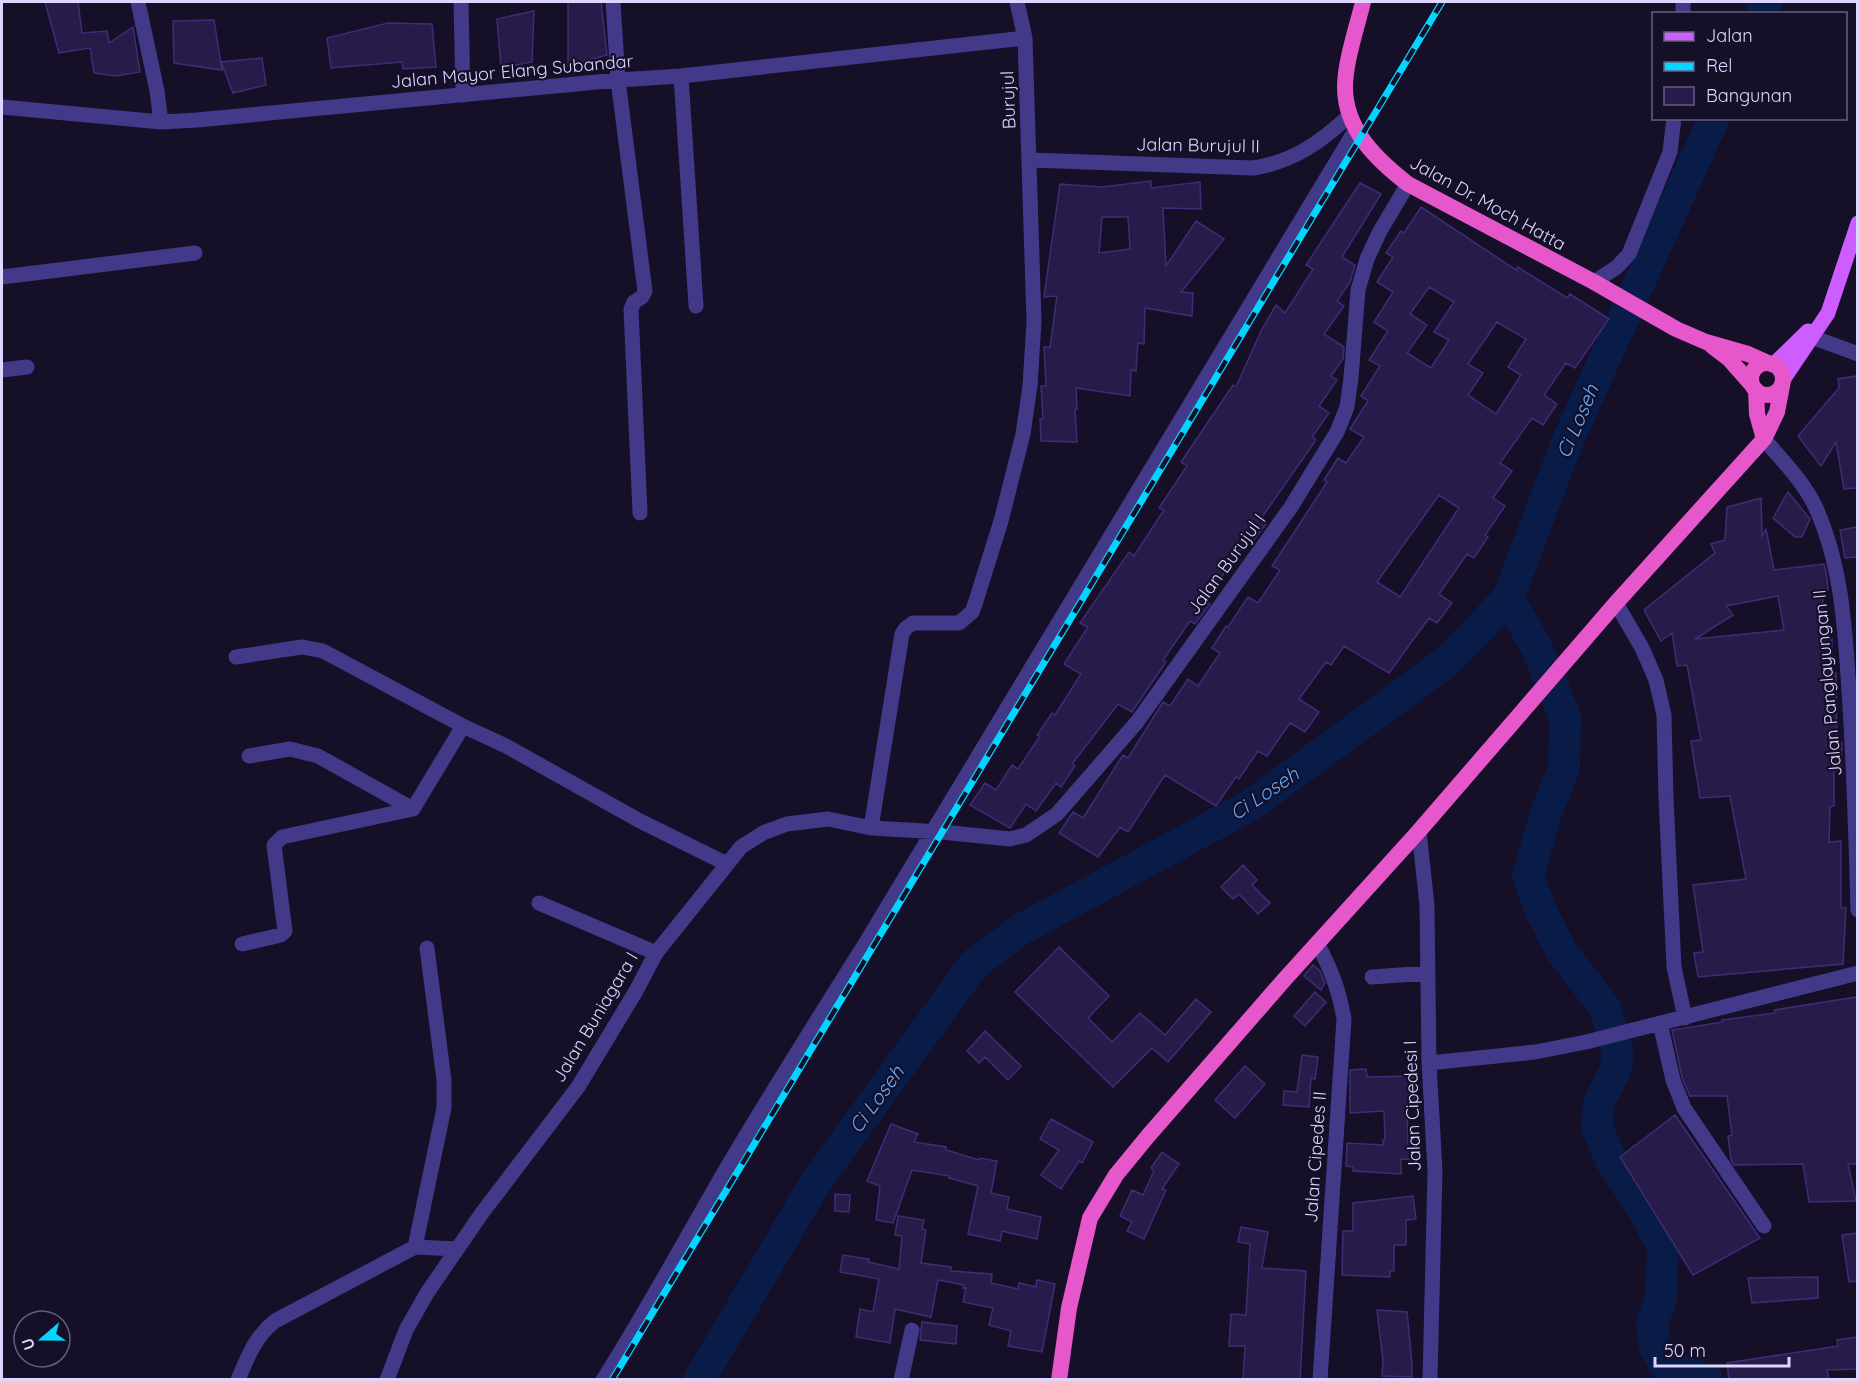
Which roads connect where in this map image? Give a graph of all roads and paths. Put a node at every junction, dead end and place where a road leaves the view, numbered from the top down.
1 (138, 2) edge
2 (461, 2) edge
3 (613, 2) edge
4 (1017, 2) edge
5 (1363, 2) edge
6 (1025, 38) junction
7 (681, 76) junction
8 (618, 80) junction
9 (463, 94) junction
10 (2, 107) edge
11 (1674, 120) edge
12 (161, 122) junction
13 (1353, 122) junction
14 (1030, 160) junction
15 (1408, 184) junction
16 (1857, 223) edge
17 (195, 253) dead end
18 (2, 277) edge
19 (1599, 285) junction
20 (696, 306) dead end
21 (1828, 313) junction
22 (1812, 337) junction
23 (1706, 342) junction
24 (1857, 354) edge
25 (1771, 364) junction
26 (27, 367) dead end
27 (2, 370) edge
28 (1782, 383) junction
29 (1754, 388) junction
30 (1764, 439) junction
31 (640, 513) dead end
32 (1616, 603) junction
33 (236, 657) dead end
34 (463, 726) junction
35 (249, 756) dead end
36 (1857, 787) edge
37 (413, 809) junction
38 (871, 828) junction
39 (933, 831) junction
40 (1419, 831) junction
41 (727, 864) junction
42 (539, 903) dead end
43 (1857, 910) edge
44 (1317, 943) junction
45 (242, 944) dead end
46 (427, 948) dead end
47 (656, 953) junction
48 (1428, 973) junction
49 (1857, 973) edge
50 (1372, 977) dead end
51 (1685, 1017) junction
52 (1660, 1023) junction
53 (1429, 1063) junction
54 (1764, 1226) dead end
55 (415, 1247) junction
56 (457, 1249) junction
57 (912, 1330) dead end
58 (238, 1380) edge
59 (387, 1380) edge
60 (603, 1380) edge
61 (901, 1380) edge
62 (1059, 1380) edge
63 (1320, 1380) edge
64 (1430, 1380) edge

1 - 12 street
2 - 9 street
3 - 8 street
4 - 6 street, Burujul
5 - 13 highway, Jalan Dr. Moch Hatta
6 - 7 street, Jalan Mayor Elang Subandar
6 - 14 street, Burujul
7 - 8 street, Jalan Mayor Elang Subandar
7 - 20 street
8 - 9 street, Jalan Mayor Elang Subandar
8 - 31 street
9 - 12 street, Jalan Mayor Elang Subandar
10 - 12 street, Jalan Mayor Elang Subandar
11 - 19 street
13 - 14 street, Jalan Burujul II
13 - 15 highway, Jalan Dr. Moch Hatta
13 - 39 street
14 - 38 street, Burujul
15 - 19 highway, Jalan Dr. Moch Hatta
15 - 39 street, Jalan Burujul I
16 - 21 main road
17 - 18 street
19 - 23 highway, Jalan Dr. Moch Hatta
21 - 22 main road
21 - 25 main road
22 - 24 street
22 - 28 main road
23 - 25 highway
23 - 29 highway
25 - 28 highway
25 - 29 highway
26 - 27 street
28 - 29 highway
28 - 30 highway
29 - 30 highway
30 - 32 highway
30 - 36 street, Jalan Panglayungan II
32 - 40 highway
32 - 51 street
33 - 34 street
34 - 37 street
34 - 41 street
35 - 37 street
36 - 43 street, Jalan Panglayungan II
37 - 45 street
38 - 39 street, Jalan Buniagara I
38 - 41 street, Jalan Buniagara I
39 - 60 street
40 - 44 highway
40 - 48 street, Jalan Cipedesi I
41 - 47 street, Jalan Buniagara I
42 - 47 street
44 - 62 highway
44 - 63 street, Jalan Cipedes II
46 - 55 street
47 - 56 street, Jalan Buniagara I
48 - 50 street
48 - 53 street, Jalan Cipedesi I
49 - 51 street
51 - 52 street
52 - 53 street
52 - 54 street
53 - 64 street, Jalan Cipedesi I
55 - 56 street
55 - 58 street
56 - 59 street, Jalan Buniagara I
57 - 61 street

